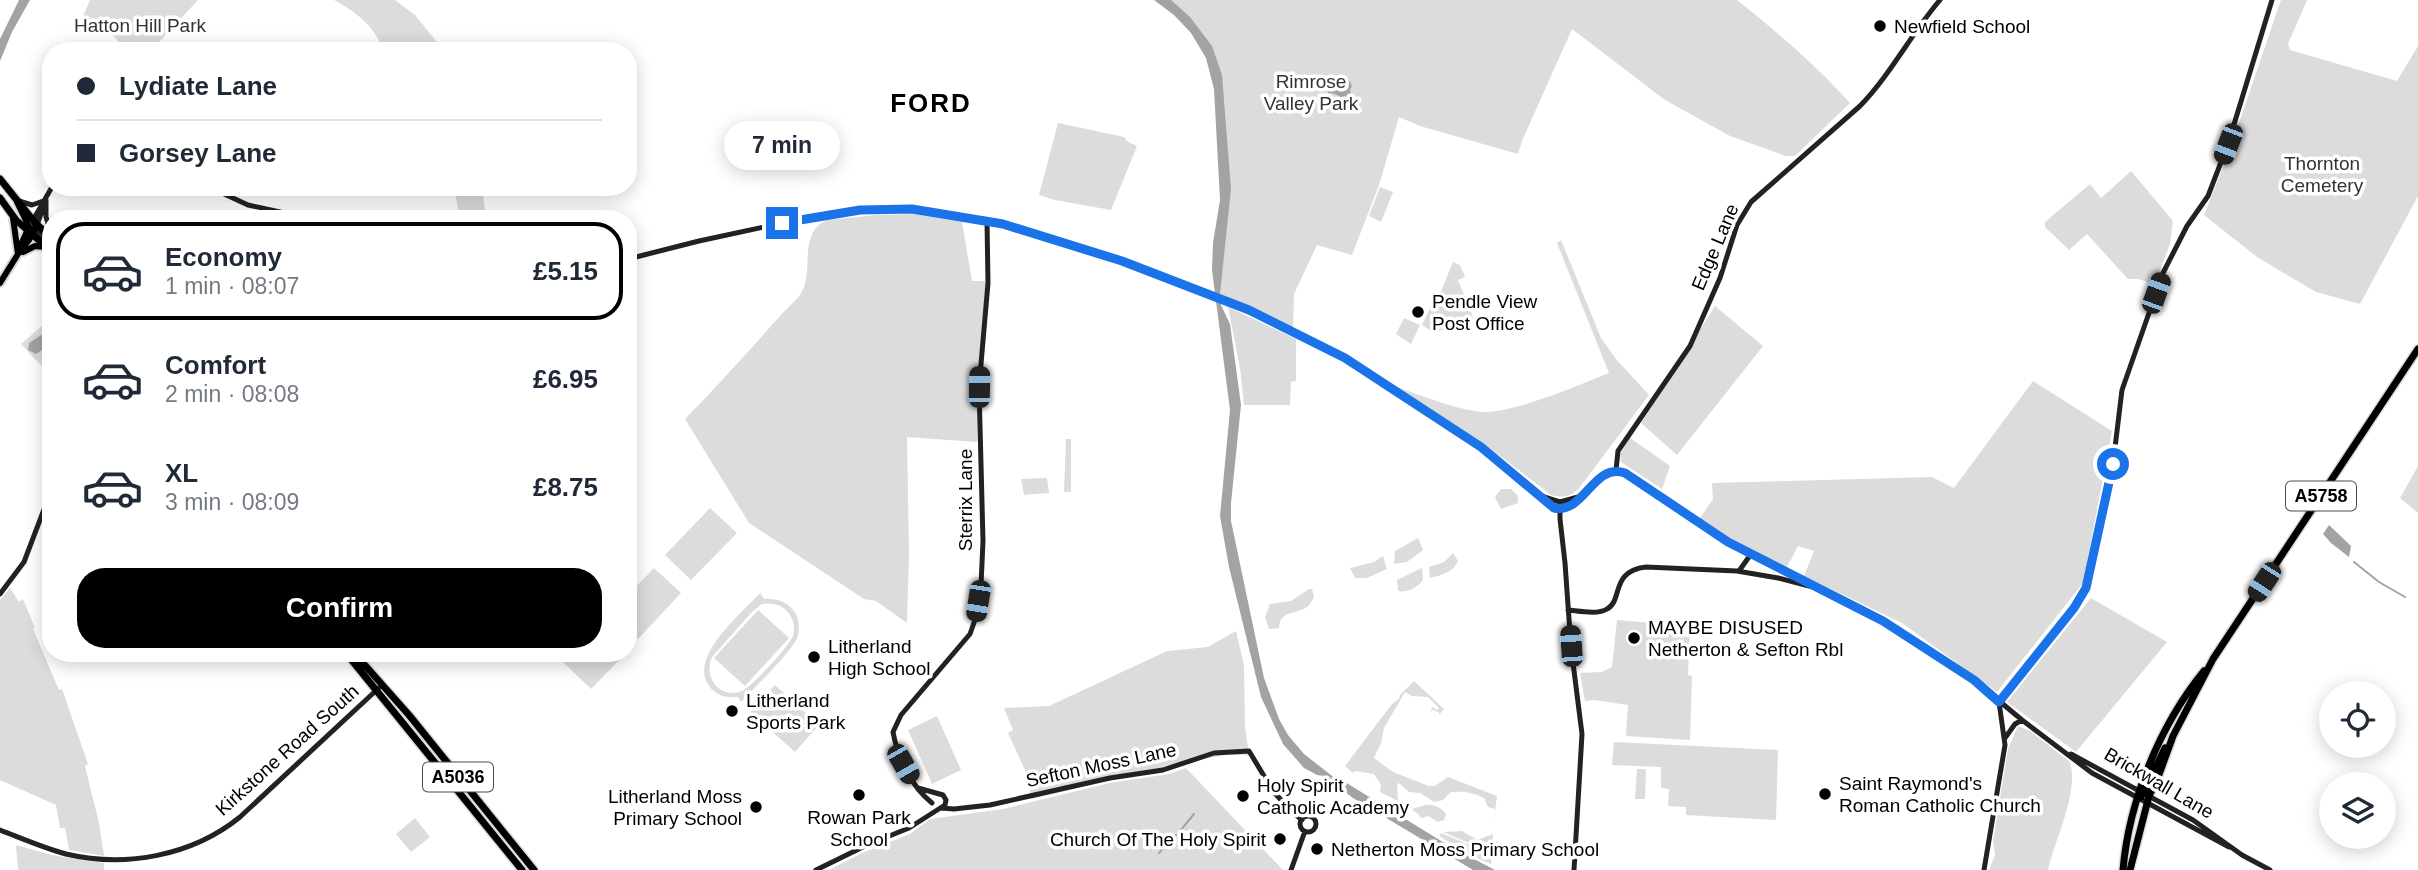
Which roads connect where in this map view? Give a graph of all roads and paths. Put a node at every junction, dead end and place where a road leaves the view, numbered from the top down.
1 (1940, 0) edge
2 (2272, 0) edge
3 (0, 179) edge
4 (48, 196) edge
5 (228, 196) edge
6 (0, 198) edge
7 (16, 200) junction
8 (46, 200) junction
9 (46, 210) edge
10 (271, 210) edge
11 (12, 215) junction
12 (987, 221) junction
13 (32, 227) junction
14 (42, 231) edge
15 (42, 239) edge
16 (42, 247) edge
17 (18, 254) junction
18 (637, 258) edge
19 (0, 283) edge
20 (2418, 349) edge
21 (1616, 470) junction
22 (1538, 494) junction
23 (1583, 495) junction
24 (1560, 502) junction
25 (1559, 509) junction
26 (42, 515) edge
27 (1751, 554) junction
28 (1737, 571) junction
29 (1819, 588) junction
30 (0, 594) edge
31 (1568, 610) junction
32 (2213, 659) junction
33 (355, 662) edge
34 (361, 662) edge
35 (379, 687) junction
36 (1999, 702) junction
37 (2022, 720) junction
38 (2005, 739) junction
39 (918, 788) junction
40 (938, 794) junction
41 (2143, 796) junction
42 (946, 801) junction
43 (932, 803) junction
44 (940, 808) junction
45 (959, 808) junction
46 (926, 816) junction
47 (1302, 820) junction
48 (0, 830) edge
49 (1305, 831) junction
50 (523, 870) edge
51 (534, 870) edge
52 (816, 870) edge
53 (1291, 870) edge
54 (1574, 870) edge
55 (1984, 870) edge
56 (2123, 870) edge
57 (2130, 870) edge
58 (2270, 870) edge

1 - 21 street, Edge Lane
2 - 36 street
3 - 7 highway
4 - 8 street
5 - 10 street
6 - 11 highway
7 - 8 street
7 - 13 highway
8 - 9 street
8 - 13 street
11 - 13 highway
11 - 17 main road
12 - 18 street
12 - 22 street
12 - 39 street, Sterrix Lane
13 - 14 highway
13 - 15 highway
13 - 17 main road
16 - 17 main road
17 - 19 main road
20 - 32 highway, A5758
21 - 23 street
21 - 27 street
22 - 24 street
22 - 25 street
23 - 24 street
23 - 25 street
24 - 25 street
25 - 31 street
26 - 30 street
27 - 28 street
27 - 29 street
28 - 29 street
28 - 31 street
29 - 36 street, Brickwall Lane
31 - 54 street
32 - 41 highway, A5758
32 - 41 highway, A5758
33 - 35 highway, A5036
34 - 35 highway, A5036
35 - 48 street, Kirkstone Road South
35 - 50 highway, A5036
35 - 51 highway, A5036
36 - 37 street, Brickwall Lane
36 - 38 street
37 - 38 street
37 - 41 street, Brickwall Lane
38 - 55 street
39 - 40 street
39 - 43 street, Sterrix Lane
40 - 42 street
40 - 43 street
41 - 56 highway, A5758
41 - 57 highway, A5758
41 - 58 street, Brickwall Lane
42 - 44 street
42 - 45 street
43 - 44 street
43 - 46 street
44 - 45 street, Sefton Moss Lane
44 - 46 street
45 - 47 street, Sefton Moss Lane
46 - 52 street
47 - 49 street
47 - 49 street
49 - 53 street

